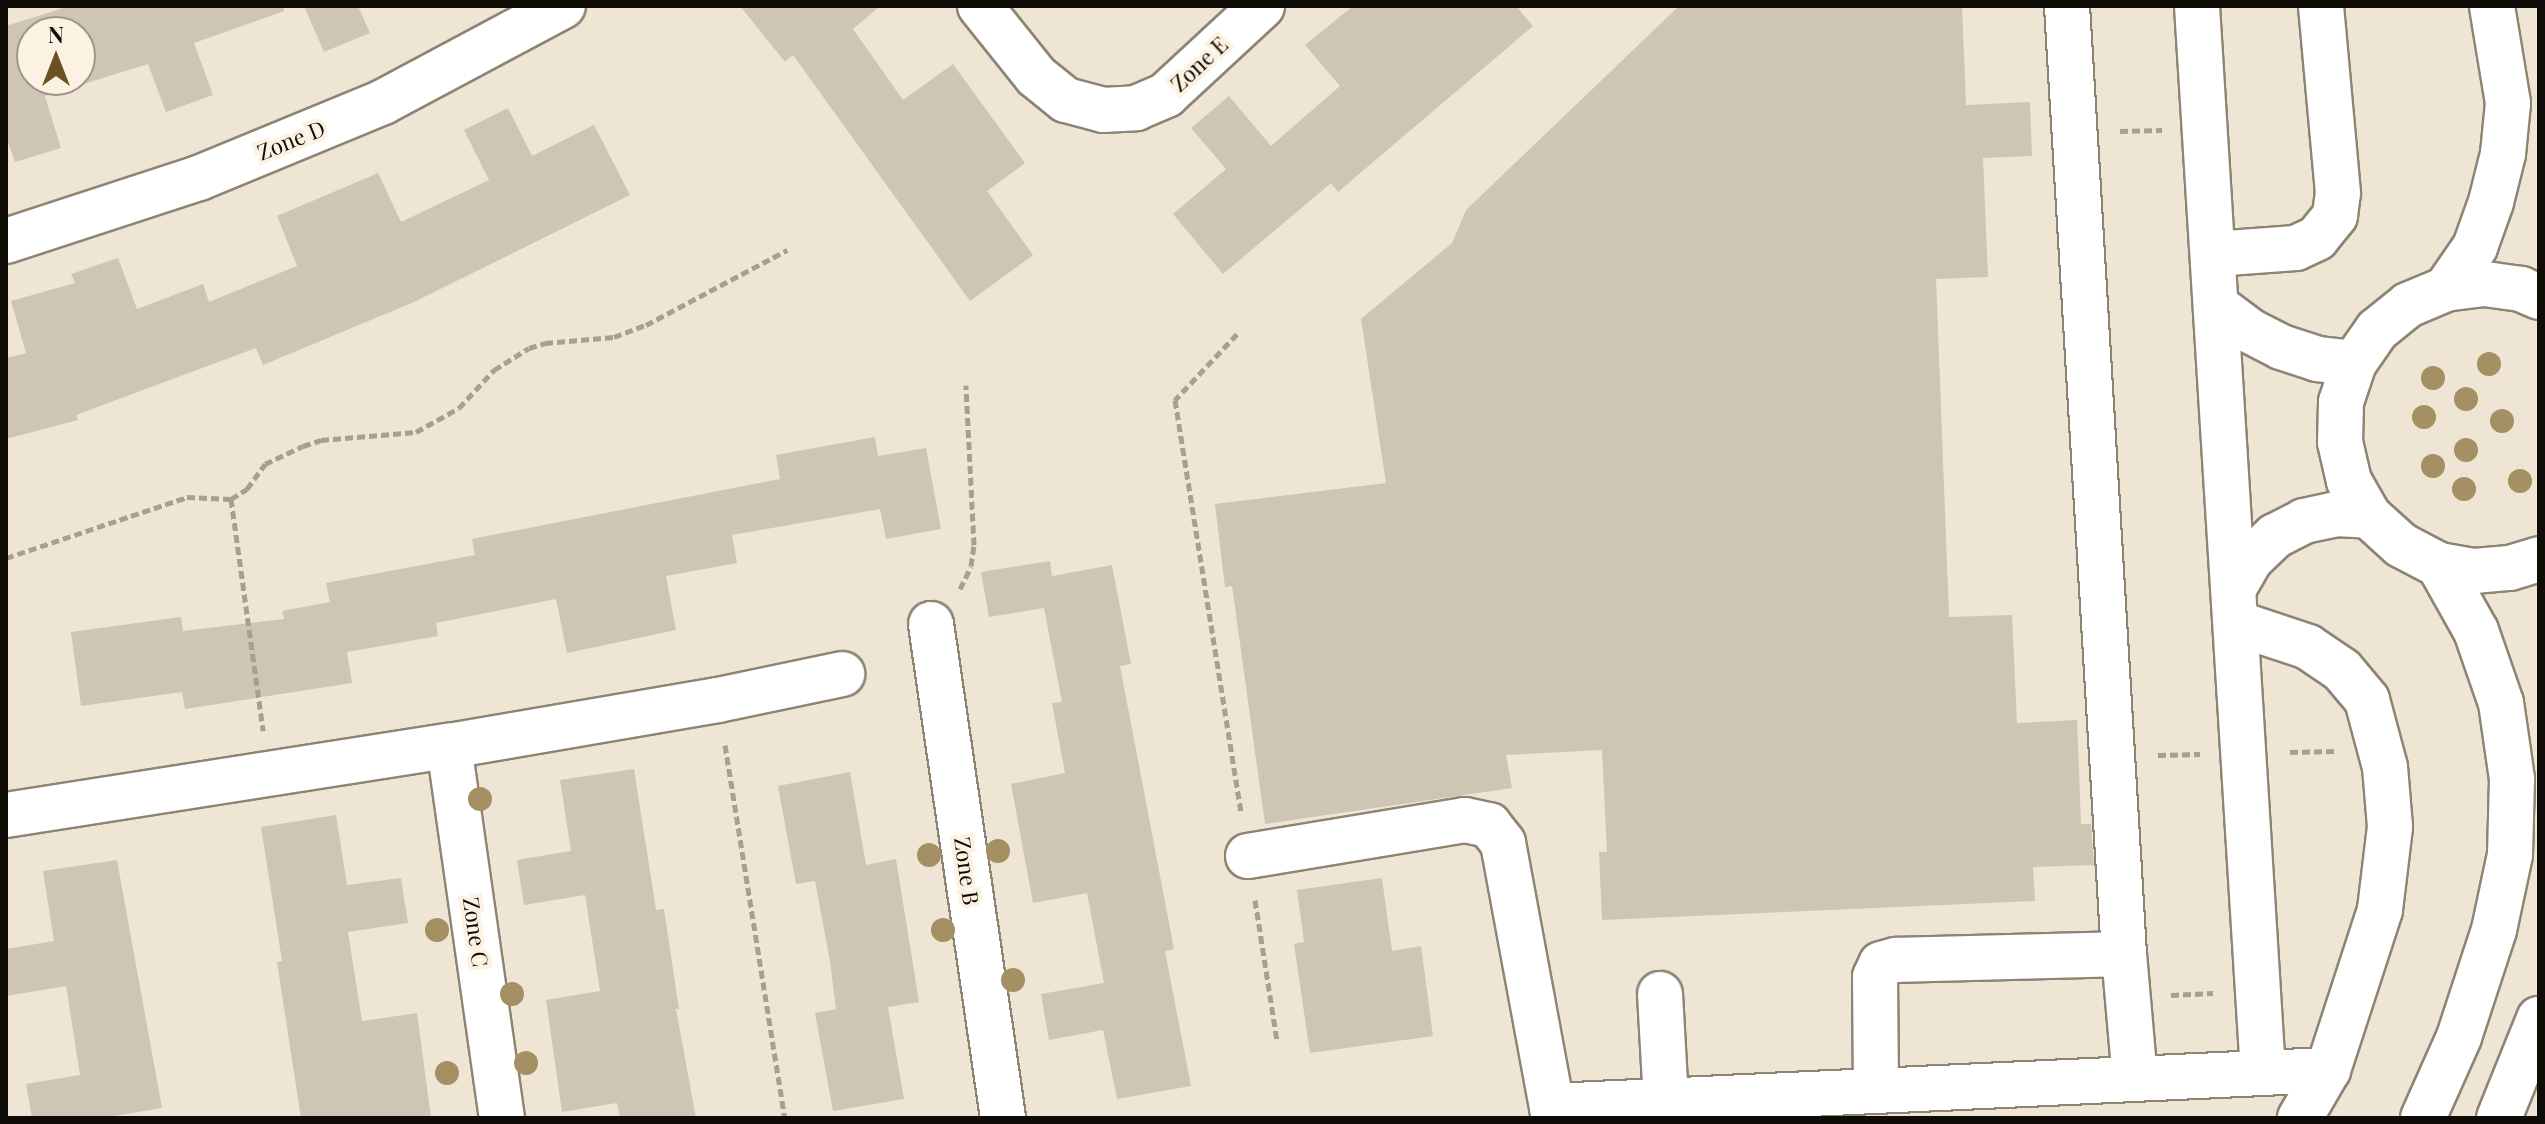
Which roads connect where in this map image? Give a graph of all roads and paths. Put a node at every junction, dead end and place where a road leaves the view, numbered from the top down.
1 (563, 6) edge
2 (980, 6) edge
3 (1262, 6) edge
4 (2067, 6) edge
5 (2197, 6) edge
6 (2321, 6) edge
7 (2492, 6) edge
8 (2205, 129) junction
9 (2075, 132) junction
10 (6, 241) edge
11 (787, 250) dead end
12 (2214, 254) junction
13 (2446, 289) junction
14 (2539, 297) edge
15 (2218, 307) junction
16 (1237, 334) dead end
17 (2354, 363) junction
18 (966, 385) dead end
19 (231, 499) junction
20 (2369, 516) junction
21 (6, 558) edge
22 (2539, 559) edge
23 (2439, 565) junction
24 (2235, 605) junction
25 (931, 624) joint
26 (842, 674) dead end
27 (718, 700) junction
28 (449, 746) junction
29 (268, 774) junction
30 (6, 815) edge
31 (1248, 856) junction
32 (2124, 954) junction
33 (2258, 990) junction
34 (1660, 994) dead end
35 (2128, 997) junction
36 (2539, 1019) edge
37 (1277, 1040) dead end
38 (2328, 1070) junction
39 (2263, 1073) junction
40 (2135, 1079) junction
41 (1876, 1090) junction
42 (1666, 1101) junction
43 (1952, 1103) edge
44 (1553, 1112) edge
45 (502, 1118) edge
46 (785, 1118) edge
47 (1003, 1118) edge
48 (2300, 1118) edge
49 (2423, 1118) edge
50 (2499, 1118) edge

1 - 10 street, Zone D
2 - 3 street, Zone E
4 - 9 street
5 - 8 street
6 - 12 street
7 - 13 street
8 - 9 path
8 - 12 street
9 - 32 street
11 - 19 path
12 - 15 street
13 - 14 street
13 - 17 street
15 - 17 street
15 - 24 street
16 - 31 path
17 - 20 street
18 - 25 path
19 - 21 path
19 - 29 path
20 - 23 street
20 - 24 street
22 - 23 street
23 - 49 street
24 - 33 street
24 - 38 street
25 - 47 street, Zone B
26 - 27 street
27 - 28 street
27 - 46 path
28 - 29 street
28 - 45 street, Zone C
29 - 30 street
31 - 37 path
31 - 44 street
32 - 35 street
32 - 41 street
33 - 35 path
33 - 39 street
34 - 42 street
35 - 40 street
36 - 50 street
38 - 39 street
38 - 48 street
39 - 40 street
40 - 43 street
41 - 42 street
41 - 43 street
42 - 44 street

